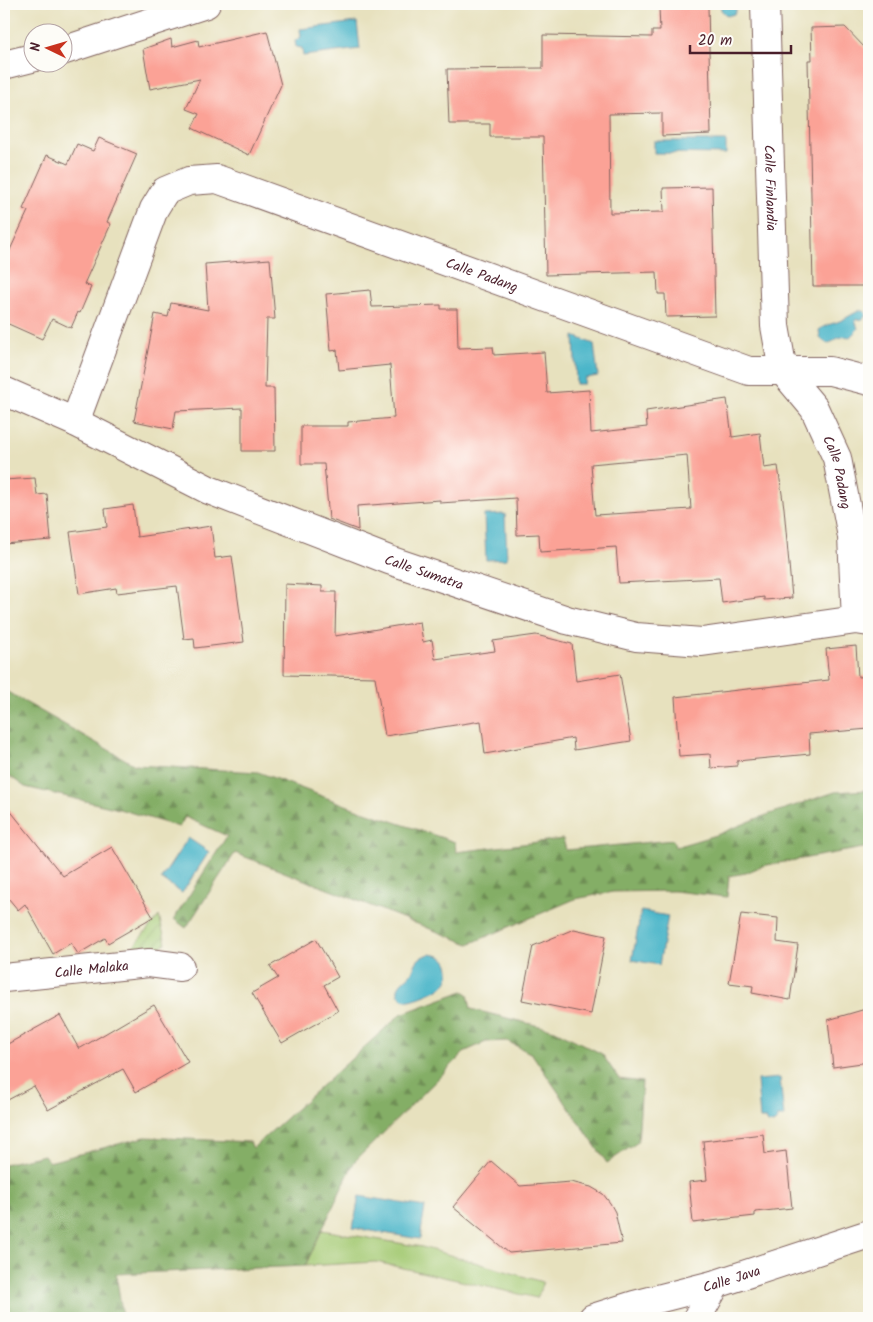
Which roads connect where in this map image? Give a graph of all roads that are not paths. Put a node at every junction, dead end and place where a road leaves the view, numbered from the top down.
1 (206, 4) edge
2 (765, 4) edge
3 (72, 48) edge
4 (22, 60) edge
5 (4, 65) edge
6 (783, 371) junction
7 (869, 382) edge
8 (4, 391) edge
9 (75, 422) junction
10 (862, 621) edge
11 (180, 967) dead end
12 (4, 978) edge
13 (869, 1234) edge
14 (716, 1284) junction
15 (593, 1318) edge
16 (697, 1318) edge

1 - 3 street
2 - 6 street, Calle Finlandia
4 - 5 street
6 - 7 street
6 - 9 street, Calle Padang
6 - 10 street, Calle Padang
8 - 9 street, Calle Sumatra
9 - 10 street, Calle Sumatra
11 - 12 street, Calle Malaka
13 - 14 street, Calle Java
14 - 15 street, Calle Java
14 - 16 street

